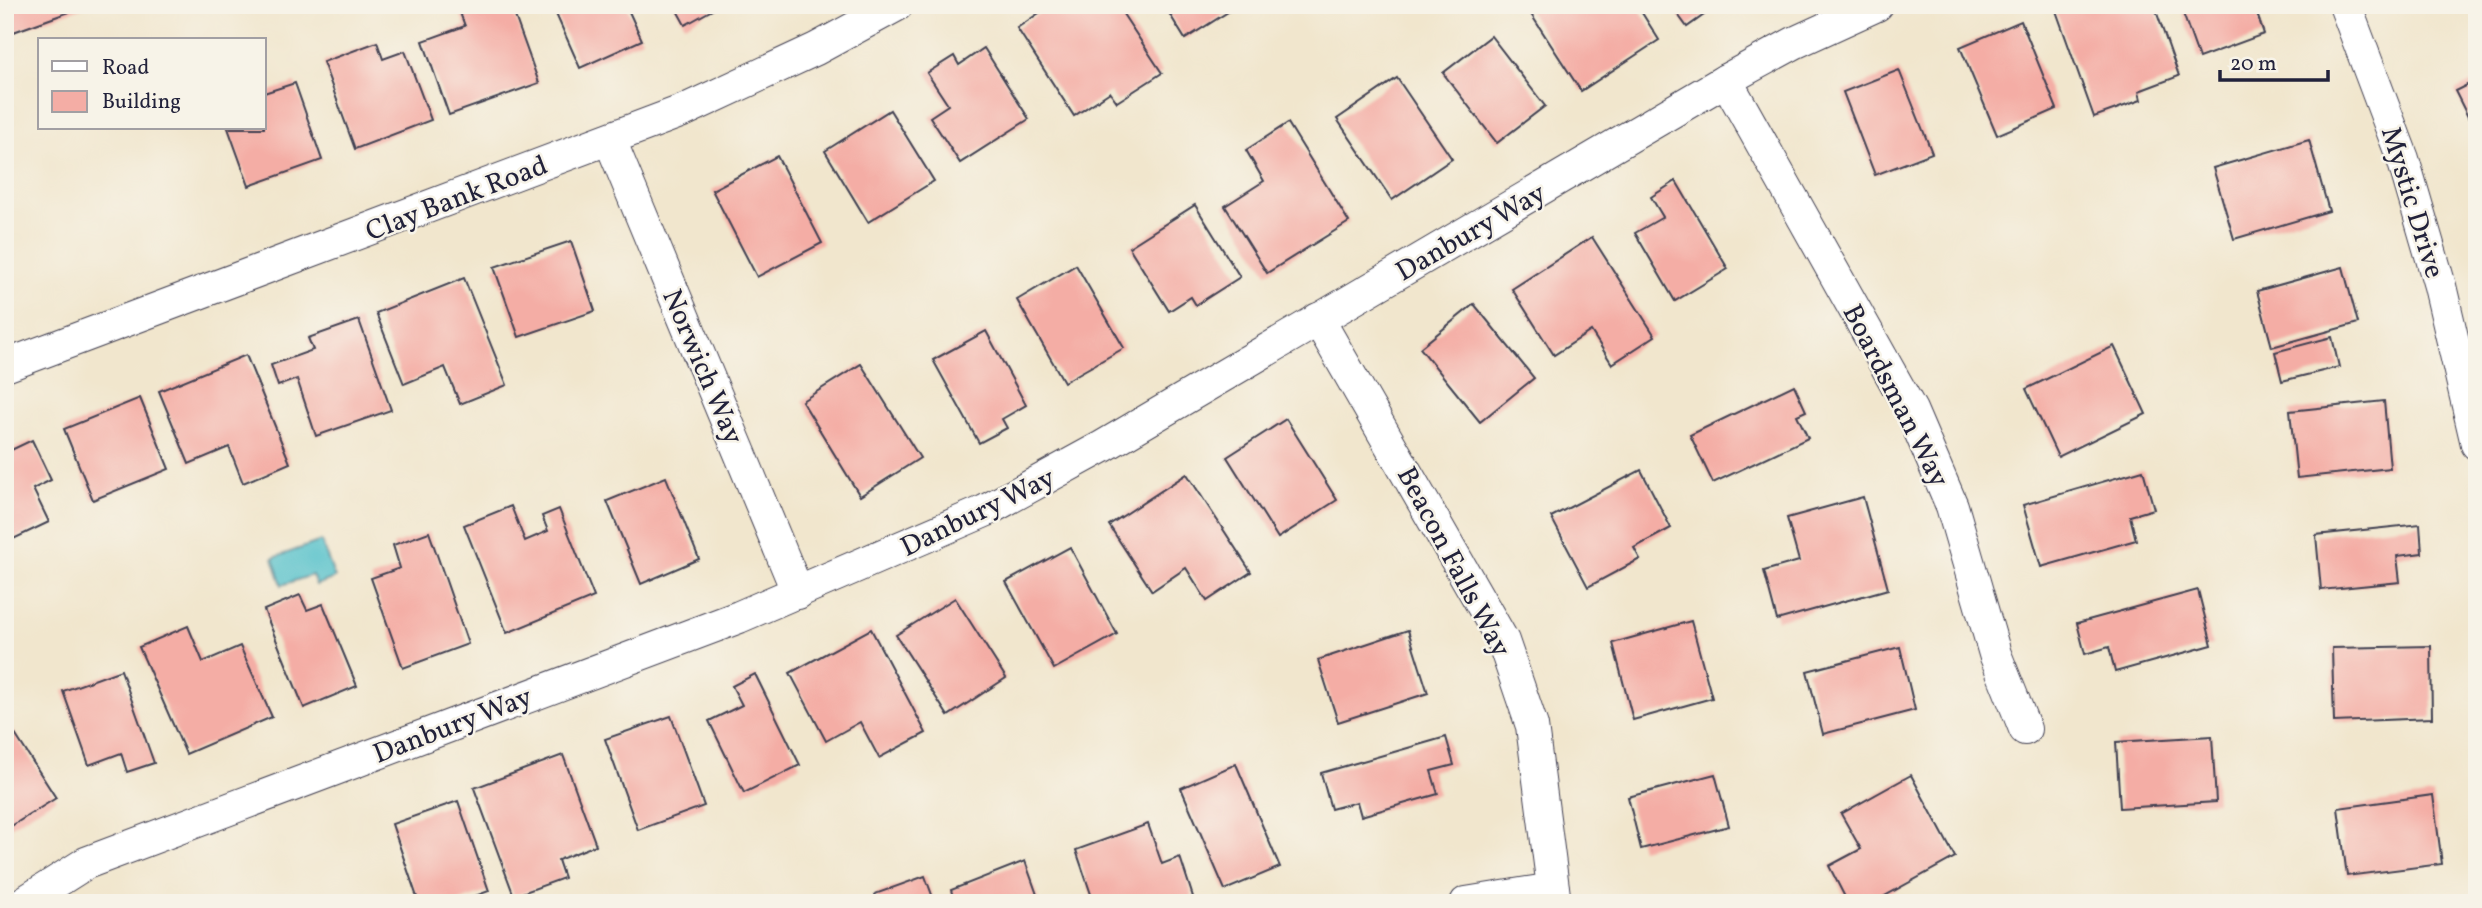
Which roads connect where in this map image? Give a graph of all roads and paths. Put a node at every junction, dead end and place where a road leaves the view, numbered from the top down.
1 (897, 5) edge
2 (1877, 5) edge
3 (2345, 5) edge
4 (1726, 80) junction
5 (610, 140) junction
6 (1318, 319) junction
7 (5, 366) edge
8 (2477, 444) edge
9 (798, 593) junction
10 (2025, 729) dead end
11 (1554, 896) edge
12 (23, 903) edge
13 (1466, 903) edge

1 - 5 street, Clay Bank Road
2 - 4 street, Danbury Way
3 - 8 street, Mystic Drive
4 - 6 street, Danbury Way
4 - 10 street, Boardsman Way
5 - 7 street, Clay Bank Road
5 - 9 street, Norwich Way
6 - 9 street, Danbury Way
6 - 11 street, Beacon Falls Way
9 - 12 street, Danbury Way
11 - 13 street

